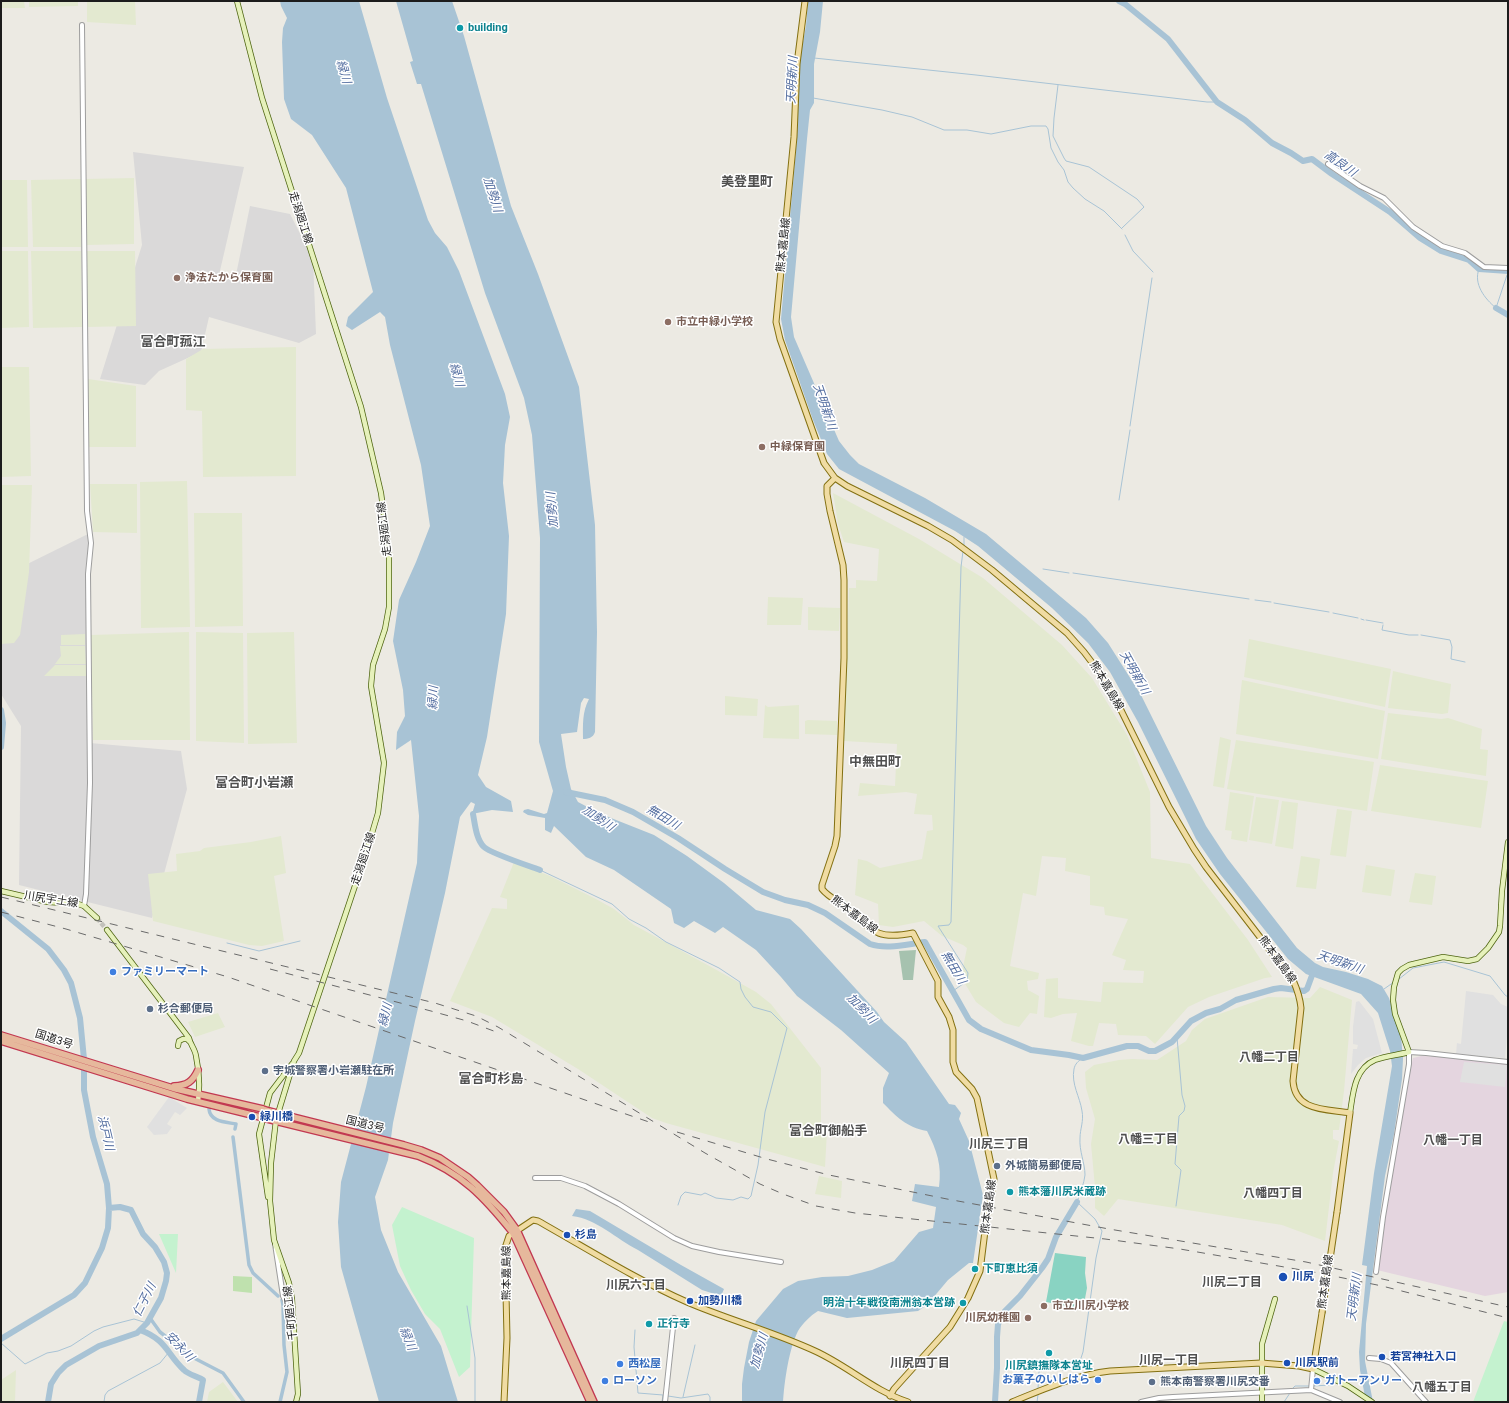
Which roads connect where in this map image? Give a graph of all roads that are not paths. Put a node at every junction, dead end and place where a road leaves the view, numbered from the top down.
1 (237, 1) edge
2 (805, 1) edge
3 (82, 25) dead end
4 (1328, 164) dead end
5 (1508, 268) edge
6 (835, 478) junction
7 (1508, 842) edge
8 (1, 891) edge
9 (84, 906) junction
10 (97, 918) tunnel mouth
11 (107, 930) tunnel mouth
12 (1, 1035) edge
13 (1, 1041) edge
14 (190, 1042) junction
15 (178, 1046) dead end
16 (1406, 1053) junction
17 (294, 1061) junction
18 (1508, 1062) edge
19 (198, 1070) junction
20 (164, 1085) junction
21 (198, 1098) junction
22 (280, 1113) junction
23 (1350, 1113) junction
24 (278, 1121) junction
25 (259, 1134) joint
26 (535, 1178) dead end
27 (270, 1201) junction
28 (515, 1231) junction
29 (274, 1240) junction
30 (781, 1262) dead end
31 (1376, 1272) dead end
32 (1275, 1300) dead end
33 (674, 1318) dead end
34 (294, 1336) junction
35 (1369, 1358) dead end
36 (1261, 1363) junction
37 (1313, 1369) junction
38 (1311, 1390) junction
39 (1262, 1392) junction
40 (890, 1396) junction
41 (296, 1402) edge
42 (504, 1402) edge
43 (590, 1402) edge
44 (594, 1402) edge
45 (665, 1402) edge
46 (908, 1402) edge
47 (1012, 1402) edge
48 (1141, 1402) edge
49 (1262, 1402) edge
50 (1340, 1402) edge
51 (1372, 1402) edge
52 (1426, 1402) edge

1 - 17 main road, 走潟廻江線
2 - 6 main road, 熊本嘉島線
3 - 9 street
4 - 5 street
6 - 23 main road, 熊本嘉島線
6 - 40 main road, 熊本嘉島線
7 - 16 main road
8 - 9 main road, 川尻宇土線
9 - 10 main road, 川尻宇土線
11 - 14 main road
12 - 20 highway, 国道3号
13 - 21 highway, 国道3号
14 - 15 main road
14 - 19 main road
16 - 18 street
16 - 23 main road
16 - 31 street
17 - 22 main road, 走潟廻江線
17 - 25 main road, 走潟廻江線
19 - 20 highway
19 - 21 main road
20 - 21 highway, 国道3号
21 - 22 highway, 国道3号, bridge
21 - 24 highway, 国道3号, bridge
22 - 24 main road, 走潟廻江線
22 - 28 highway, 国道3号
23 - 37 main road, 熊本嘉島線, bridge
24 - 27 main road, 千町廻江線
24 - 28 highway, 国道3号
25 - 27 main road, 千町廻江線
26 - 30 street
27 - 29 main road, 千町廻江線
28 - 40 main road, 熊本嘉島線
28 - 42 main road, 熊本嘉島線
28 - 43 highway, 国道3号
28 - 44 highway, 国道3号
29 - 34 street
29 - 34 main road, 千町廻江線
32 - 36 main road
33 - 45 street
34 - 41 main road, 千町廻江線
35 - 52 street
36 - 37 main road
36 - 39 main road
36 - 47 main road
37 - 38 street
37 - 51 main road
38 - 39 street
38 - 50 street
39 - 48 street
39 - 49 main road
40 - 46 main road, 熊本嘉島線

